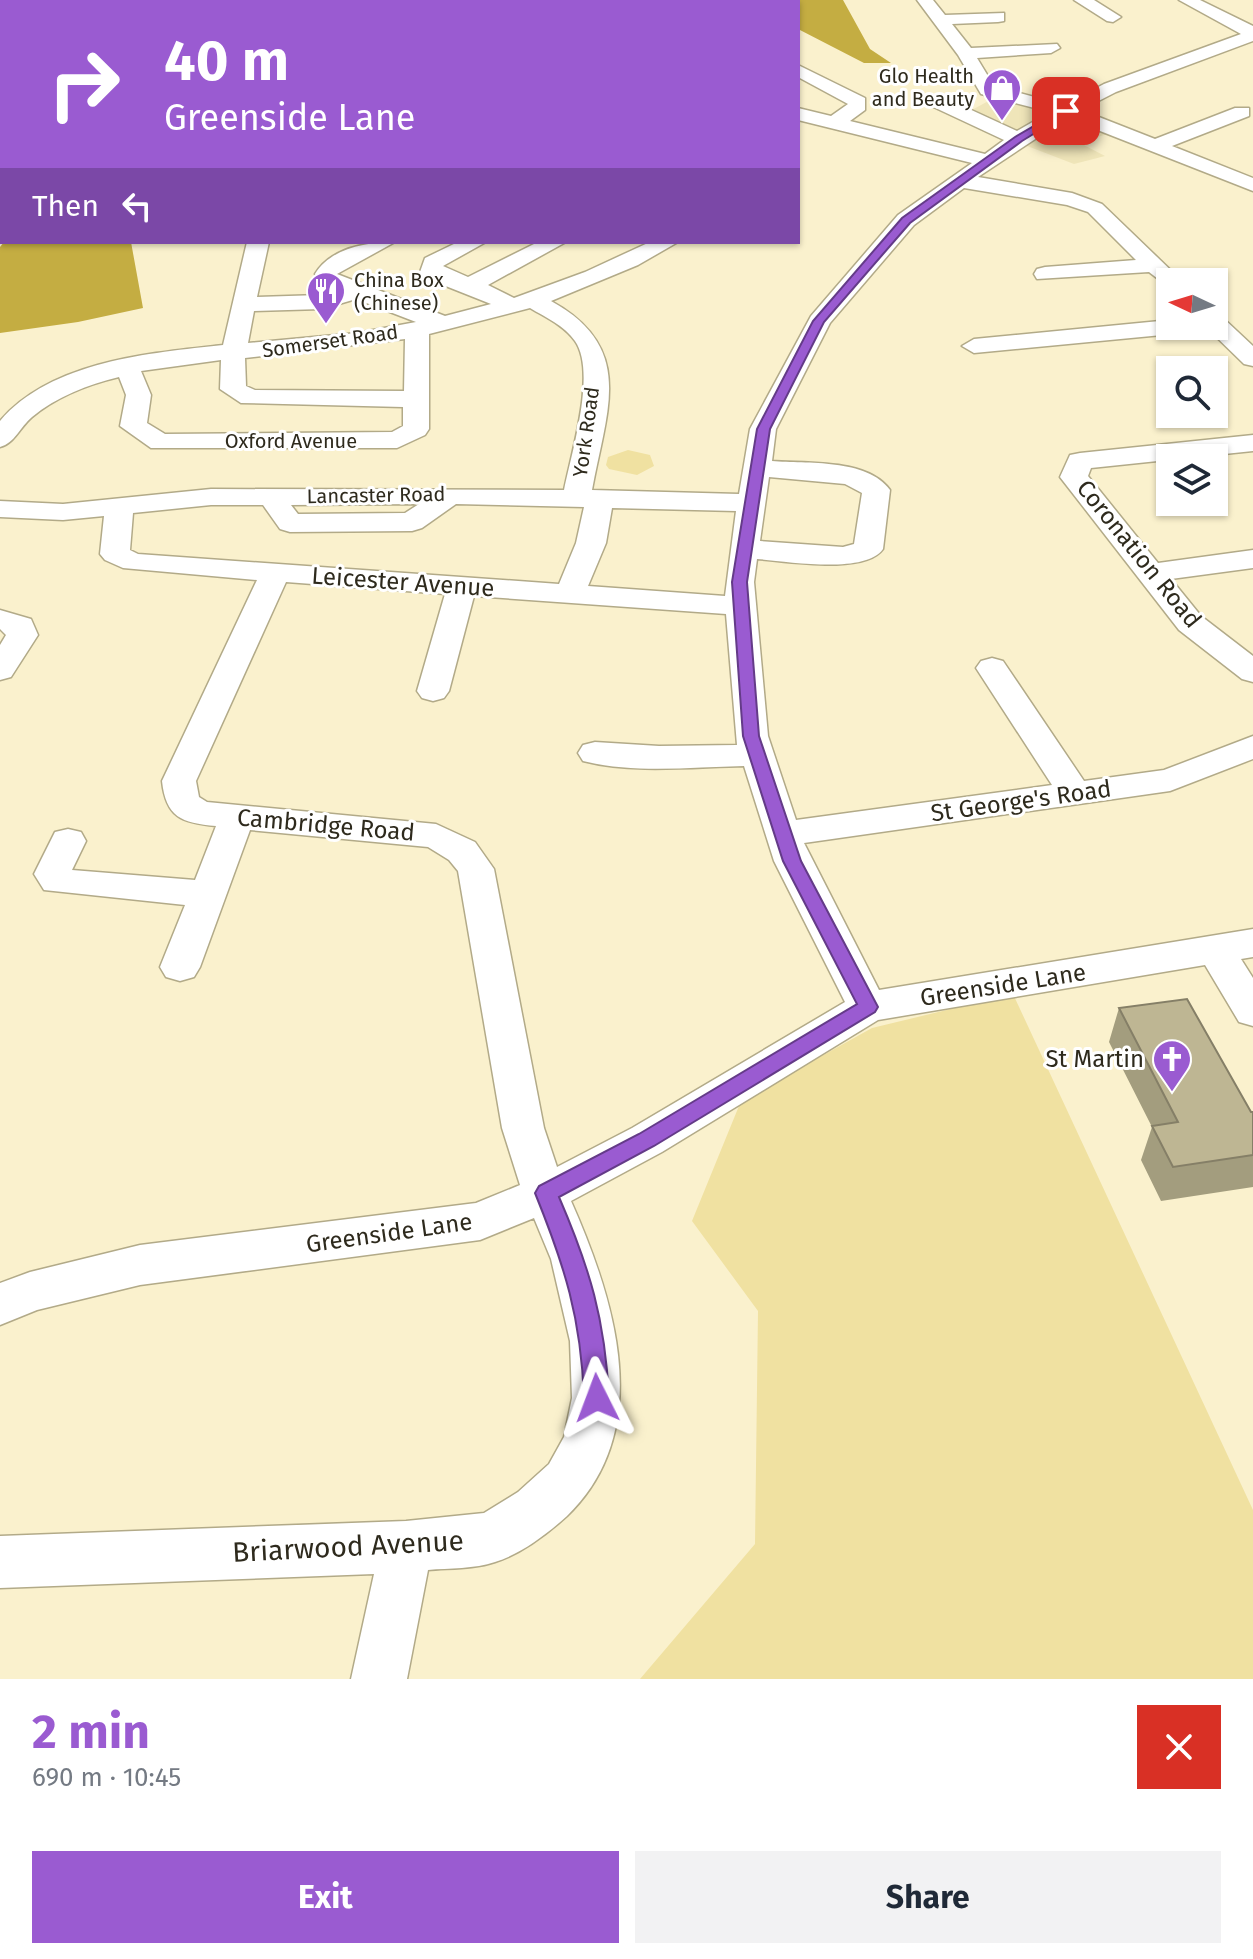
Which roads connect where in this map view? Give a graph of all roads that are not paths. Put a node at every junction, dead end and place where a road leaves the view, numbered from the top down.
1 (925, 0) edge
2 (1082, 0) edge
3 (1187, 0) edge
4 (998, 17) dead end
5 (1113, 17) dead end
6 (938, 20) junction
7 (1253, 34) edge
8 (1051, 48) dead end
9 (966, 54) junction
10 (800, 71) edge
11 (934, 100) dead end
12 (1066, 111) junction
13 (1242, 112) dead end
14 (800, 114) edge
15 (827, 121) junction
16 (800, 123) edge
17 (1018, 139) junction
18 (1157, 145) junction
19 (990, 161) junction
20 (962, 181) junction
21 (1252, 184) edge
22 (258, 244) edge
23 (380, 244) edge
24 (471, 244) edge
25 (551, 244) edge
26 (663, 244) edge
27 (1154, 265) junction
28 (1157, 268) edge
29 (1045, 274) dead end
30 (470, 285) junction
31 (357, 291) junction
32 (522, 303) junction
33 (244, 304) junction
34 (429, 326) junction
35 (1156, 329) edge
36 (1228, 336) edge
37 (974, 346) dead end
38 (233, 354) junction
39 (1253, 359) edge
40 (125, 367) junction
41 (416, 399) junction
42 (0, 439) edge
43 (1253, 443) edge
44 (757, 468) junction
45 (589, 498) junction
46 (752, 503) junction
47 (119, 506) junction
48 (0, 509) edge
49 (745, 549) junction
50 (1253, 559) edge
51 (276, 572) junction
52 (1150, 573) junction
53 (462, 586) junction
54 (570, 594) junction
55 (741, 606) junction
56 (0, 619) edge
57 (992, 668) dead end
58 (0, 670) edge
59 (1253, 672) edge
60 (433, 691) dead end
61 (1253, 747) edge
62 (595, 753) dead end
63 (757, 755) junction
64 (1075, 794) junction
65 (237, 818) junction
66 (783, 834) junction
67 (68, 841) dead end
68 (209, 894) junction
69 (1234, 946) edge
70 (180, 967) dead end
71 (868, 1007) junction
72 (1253, 1011) edge
73 (547, 1193) junction
74 (0, 1305) edge
75 (406, 1547) junction
76 (0, 1562) edge
77 (379, 1679) edge

1 - 6 street
2 - 5 street
3 - 7 street
4 - 6 street
6 - 9 street
7 - 12 street
8 - 9 street
9 - 12 street
10 - 15 street
11 - 17 street
12 - 17 street
12 - 18 street
13 - 18 street
14 - 15 street
15 - 16 street
15 - 19 street
17 - 19 street
18 - 21 street
19 - 20 street
20 - 27 street
20 - 44 street
22 - 33 street
23 - 31 street
24 - 30 street, York Road
25 - 30 street
26 - 32 street, Somerset Road
27 - 28 street
27 - 29 street
30 - 32 street, York Road
31 - 33 street
31 - 34 street
32 - 34 street, Somerset Road
32 - 45 street, York Road
33 - 38 street
34 - 38 street, Somerset Road
34 - 41 street, Oxford Avenue
35 - 37 street
36 - 39 street
38 - 40 street, Somerset Road
38 - 41 street
40 - 41 street, Oxford Avenue
40 - 42 street, Somerset Road
43 - 52 street, Coronation Road
44 - 46 street
44 - 49 street
45 - 46 street, Lancaster Road
45 - 47 street, Lancaster Road
45 - 54 street, York Road
46 - 49 street
47 - 48 street
47 - 51 street, Leicester Avenue
49 - 55 street
50 - 52 street
51 - 53 street, Leicester Avenue
51 - 65 street, Cambridge Road
52 - 59 street, Coronation Road
53 - 54 street, Leicester Avenue
53 - 60 street
54 - 55 street, Leicester Avenue
55 - 63 street
56 - 58 street
57 - 64 street
61 - 64 street, St George's Road
62 - 63 street
63 - 66 street
64 - 66 street, St George's Road
65 - 68 street
65 - 73 street, Cambridge Road
66 - 71 street
67 - 68 street
68 - 70 street
69 - 71 street, Greenside Lane
69 - 72 street
71 - 73 street, Greenside Lane
73 - 74 street, Greenside Lane
73 - 75 street, Briarwood Avenue
75 - 76 street, Briarwood Avenue
75 - 77 street

